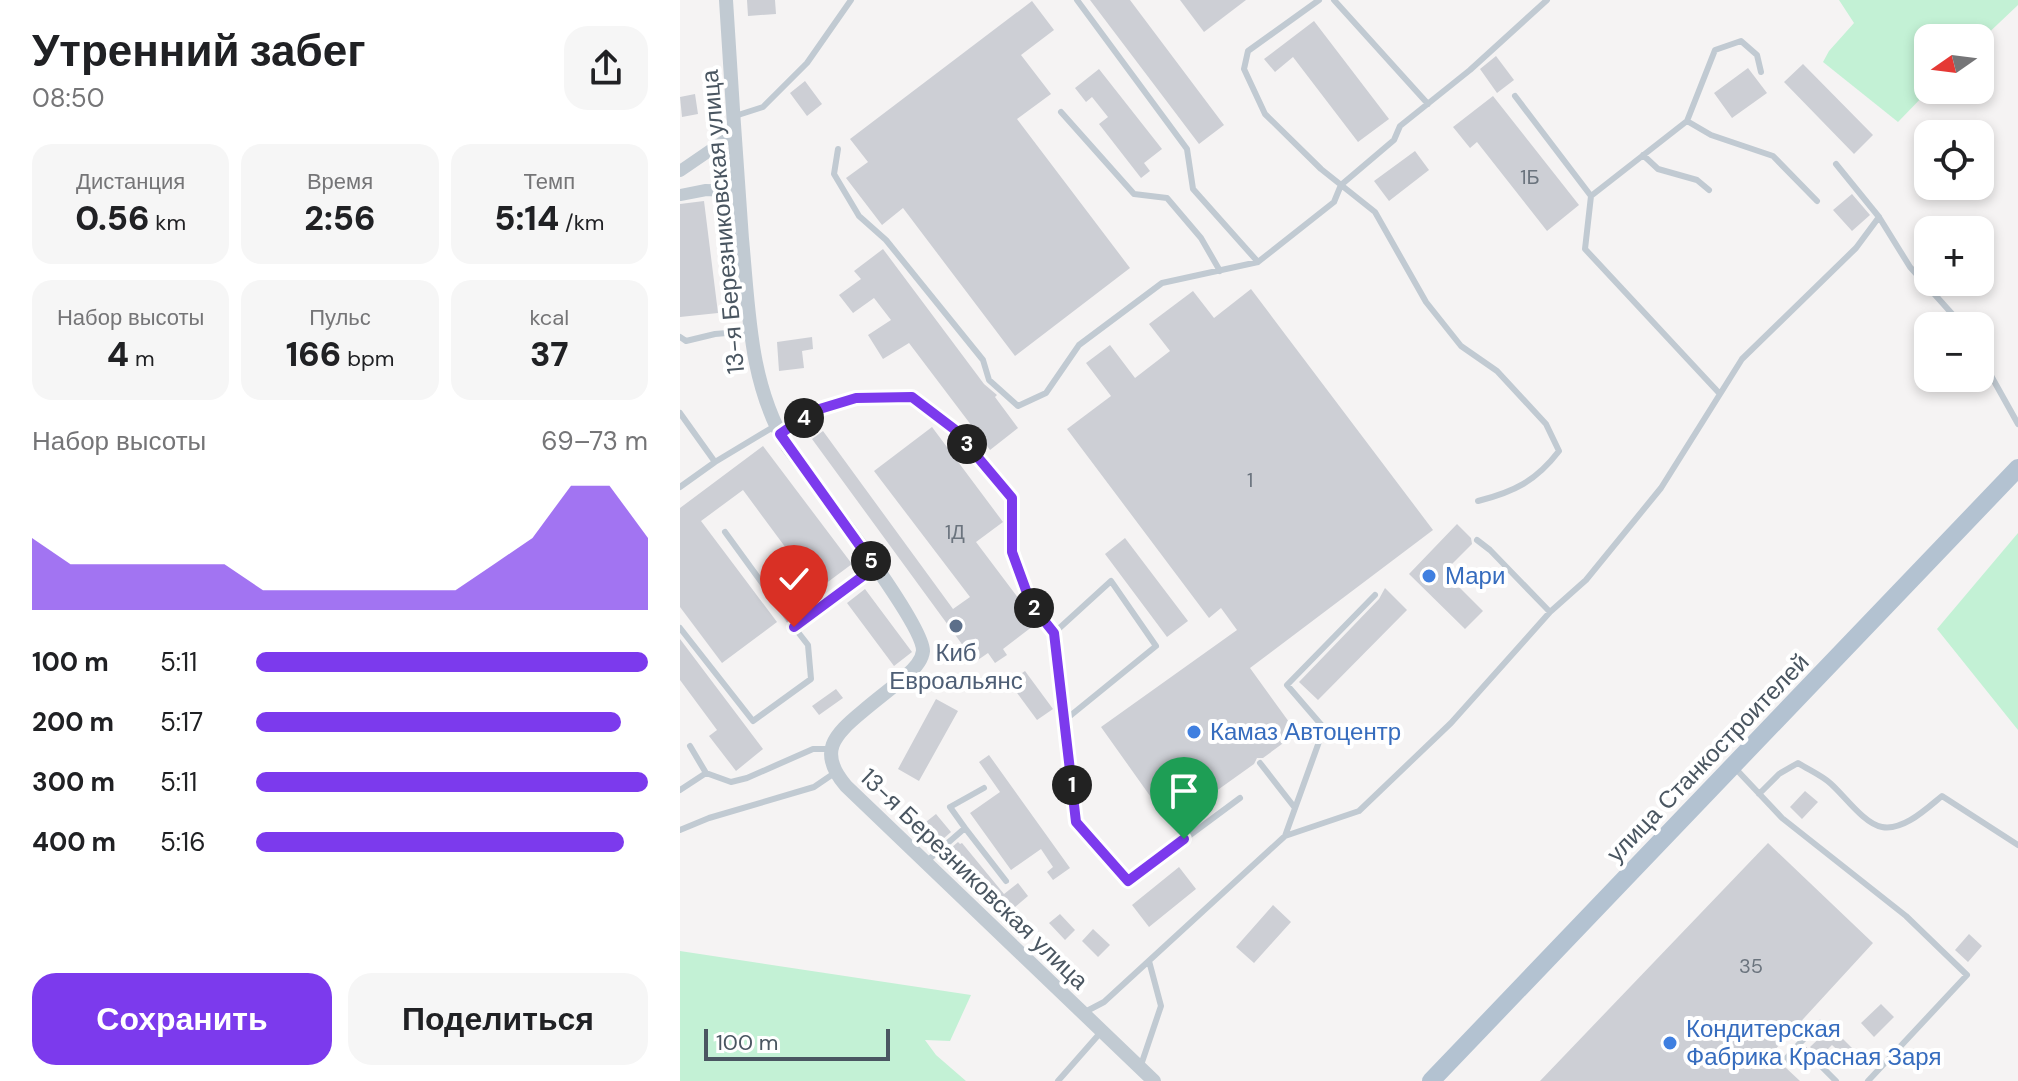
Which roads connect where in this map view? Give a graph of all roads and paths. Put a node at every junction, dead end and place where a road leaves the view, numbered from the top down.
1 (726, 0) edge
2 (851, 0) edge
3 (1077, 0) edge
4 (1319, 0) edge
5 (1334, 0) edge
6 (1547, 0) edge
7 (1761, 72) dead end
8 (1515, 96) dead end
9 (1428, 104) junction
10 (1061, 112) dead end
11 (734, 116) junction
12 (1687, 121) junction
13 (734, 134) junction
14 (838, 149) dead end
15 (1643, 155) junction
16 (1836, 164) dead end
17 (680, 171) edge
18 (1341, 185) junction
19 (1709, 190) dead end
20 (738, 191) junction
21 (680, 195) edge
22 (1591, 196) junction
23 (1817, 201) dead end
24 (1879, 217) junction
25 (1258, 262) junction
26 (1220, 271) junction
27 (1950, 312) edge
28 (751, 331) junction
29 (680, 337) edge
30 (1994, 381) edge
31 (1720, 394) junction
32 (680, 413) edge
33 (2018, 424) edge
34 (778, 430) junction
35 (715, 462) junction
36 (2018, 468) edge
37 (680, 487) edge
38 (1478, 501) dead end
39 (725, 532) dead end
40 (1477, 540) dead end
41 (875, 567) junction
42 (1375, 595) dead end
43 (1550, 612) junction
44 (794, 627) junction
45 (680, 628) edge
46 (1054, 633) junction
47 (1065, 720) junction
48 (690, 746) dead end
49 (830, 749) junction
50 (1260, 763) dead end
51 (1733, 766) junction
52 (836, 772) junction
53 (706, 773) junction
54 (984, 788) dead end
55 (680, 790) edge
56 (1759, 794) junction
57 (1240, 798) dead end
58 (1295, 808) junction
59 (965, 828) junction
60 (680, 830) edge
61 (1285, 836) junction
62 (2018, 845) edge
63 (925, 863) junction
64 (1006, 881) dead end
65 (1149, 961) junction
66 (1081, 1014) junction
67 (1820, 1023) dead end
68 (1101, 1032) junction
69 (1799, 1044) junction
70 (1784, 1061) dead end
71 (1140, 1068) junction
72 (1058, 1081) edge
73 (1154, 1081) edge
74 (1431, 1081) edge
75 (1836, 1081) edge
76 (1868, 1081) edge

1 - 11 street, 13-я Березниковская улица
2 - 11 lane
3 - 25 lane
4 - 18 lane
5 - 9 lane
6 - 9 lane
7 - 12 lane
8 - 22 lane
9 - 18 lane
10 - 26 lane
11 - 13 street, 13-я Березниковская улица
12 - 15 lane
12 - 23 lane
13 - 17 street
13 - 20 street, 13-я Березниковская улица
14 - 26 lane
15 - 19 lane
15 - 22 lane
16 - 24 lane
18 - 25 lane
18 - 38 lane
20 - 21 street
20 - 28 street, 13-я Березниковская улица
22 - 31 lane
24 - 27 lane
24 - 31 lane
25 - 26 lane
28 - 29 lane
28 - 34 street, 13-я Березниковская улица
30 - 33 lane
31 - 43 lane
32 - 35 lane
34 - 35 lane
34 - 41 street, 13-я Березниковская улица
34 - 46 lane
35 - 37 lane
36 - 51 main road, улица Станкостроителей
39 - 44 lane
40 - 43 lane
41 - 44 lane
41 - 49 street, 13-я Березниковская улица
42 - 58 lane
43 - 61 lane
44 - 45 lane
46 - 47 lane
46 - 47 lane
47 - 57 lane
48 - 53 lane
49 - 52 street, 13-я Березниковская улица
49 - 53 lane
50 - 58 lane
51 - 56 lane
51 - 74 main road, улица Станкостроителей
52 - 60 lane
52 - 63 street, 13-я Березниковская улица
53 - 55 lane
54 - 59 lane
56 - 62 lane
56 - 76 lane
58 - 61 lane
59 - 63 lane
59 - 64 lane
61 - 65 lane
63 - 66 street, 13-я Березниковская улица
65 - 66 lane
65 - 71 lane
66 - 68 street, 13-я Березниковская улица
67 - 69 lane
68 - 71 street, 13-я Березниковская улица
68 - 72 lane
69 - 70 lane
69 - 75 lane
71 - 73 street, 13-я Березниковская улица

